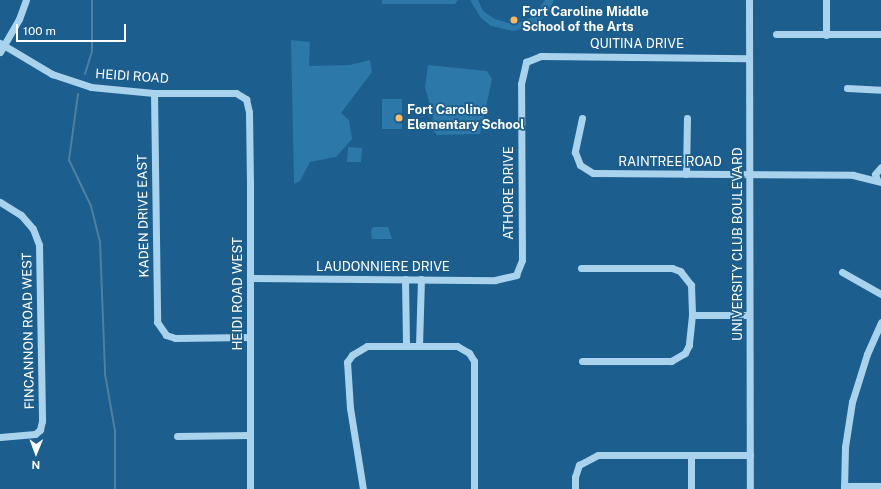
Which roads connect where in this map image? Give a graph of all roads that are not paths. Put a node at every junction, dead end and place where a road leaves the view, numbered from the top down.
1 (26, 0) edge
2 (749, 0) edge
3 (826, 0) edge
4 (776, 34) dead end
5 (881, 34) edge
6 (826, 35) junction
7 (2, 44) edge
8 (0, 52) edge
9 (749, 58) junction
10 (526, 62) joint
11 (847, 88) dead end
12 (881, 90) edge
13 (154, 93) junction
14 (246, 99) joint
15 (582, 118) dead end
16 (687, 118) dead end
17 (881, 167) edge
18 (686, 174) junction
19 (750, 174) junction
20 (879, 181) edge
21 (0, 202) edge
22 (581, 268) dead end
23 (842, 272) dead end
24 (516, 275) joint
25 (250, 278) junction
26 (405, 279) junction
27 (421, 279) junction
28 (881, 294) edge
29 (692, 315) junction
30 (749, 315) junction
31 (881, 322) edge
32 (250, 337) junction
33 (406, 346) junction
34 (419, 346) junction
35 (582, 361) dead end
36 (250, 435) junction
37 (177, 436) dead end
38 (0, 437) edge
39 (691, 455) junction
40 (750, 455) junction
41 (881, 486) edge
42 (844, 487) edge
43 (250, 489) edge
44 (362, 489) edge
45 (474, 489) edge
46 (575, 489) edge
47 (691, 489) edge
48 (750, 489) edge

1 - 7 street
2 - 9 street, UNIVERSITY CLUB BOULEVARD
3 - 6 street
4 - 6 street
5 - 6 street
7 - 8 street
7 - 13 street, HEIDI ROAD
9 - 10 street, QUITINA DRIVE
9 - 19 street, UNIVERSITY CLUB BOULEVARD
10 - 24 street, ATHORE DRIVE
11 - 12 street
13 - 14 street, HEIDI ROAD
13 - 32 street, KADEN DRIVE EAST
14 - 25 street, HEIDI ROAD WEST
15 - 18 street, RAINTREE ROAD
16 - 18 street
17 - 20 street
18 - 19 street, RAINTREE ROAD
19 - 20 street, RAINTREE ROAD
19 - 30 street, UNIVERSITY CLUB BOULEVARD
21 - 38 street, FINCANNON ROAD WEST
22 - 29 street
23 - 28 street
24 - 27 street, LAUDONNIERE DRIVE
25 - 26 street, LAUDONNIERE DRIVE
25 - 32 street, HEIDI ROAD WEST
26 - 27 street, LAUDONNIERE DRIVE
26 - 33 street
27 - 34 street
29 - 30 street
29 - 35 street
30 - 40 street, UNIVERSITY CLUB BOULEVARD
31 - 42 street
32 - 36 street, HEIDI ROAD WEST
33 - 34 street
33 - 44 street
34 - 45 street
36 - 37 street
36 - 43 street, HEIDI ROAD WEST
39 - 40 street
39 - 46 street
39 - 47 street
40 - 48 street, UNIVERSITY CLUB BOULEVARD
41 - 42 street

